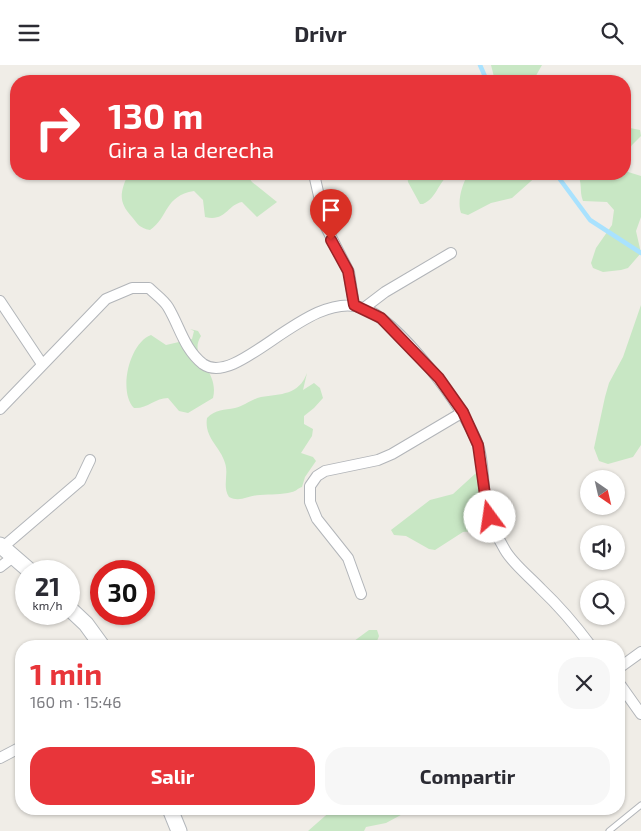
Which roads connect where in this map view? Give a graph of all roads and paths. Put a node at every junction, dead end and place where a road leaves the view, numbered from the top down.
1 (315, 180) edge
2 (451, 253) dead end
3 (0, 301) edge
4 (354, 305) junction
5 (364, 308) junction
6 (42, 364) junction
7 (0, 409) edge
8 (463, 412) junction
9 (90, 460) dead end
10 (5, 550) edge
11 (17, 560) edge
12 (0, 567) edge
13 (362, 594) dead end
14 (80, 618) edge
15 (98, 640) edge
16 (586, 640) edge
17 (641, 652) edge
18 (625, 664) edge
19 (625, 691) edge
20 (641, 714) edge
21 (15, 750) edge
22 (0, 758) edge
23 (641, 805) edge
24 (172, 815) edge
25 (179, 831) edge
26 (609, 831) edge

1 - 4 street
2 - 5 street
3 - 6 street
4 - 5 street
4 - 6 street
5 - 8 street
6 - 7 street
8 - 13 street
8 - 16 street
9 - 10 street
10 - 11 street
10 - 12 street
14 - 15 street
17 - 18 street
19 - 20 street
21 - 22 street
23 - 26 lane
24 - 25 street

